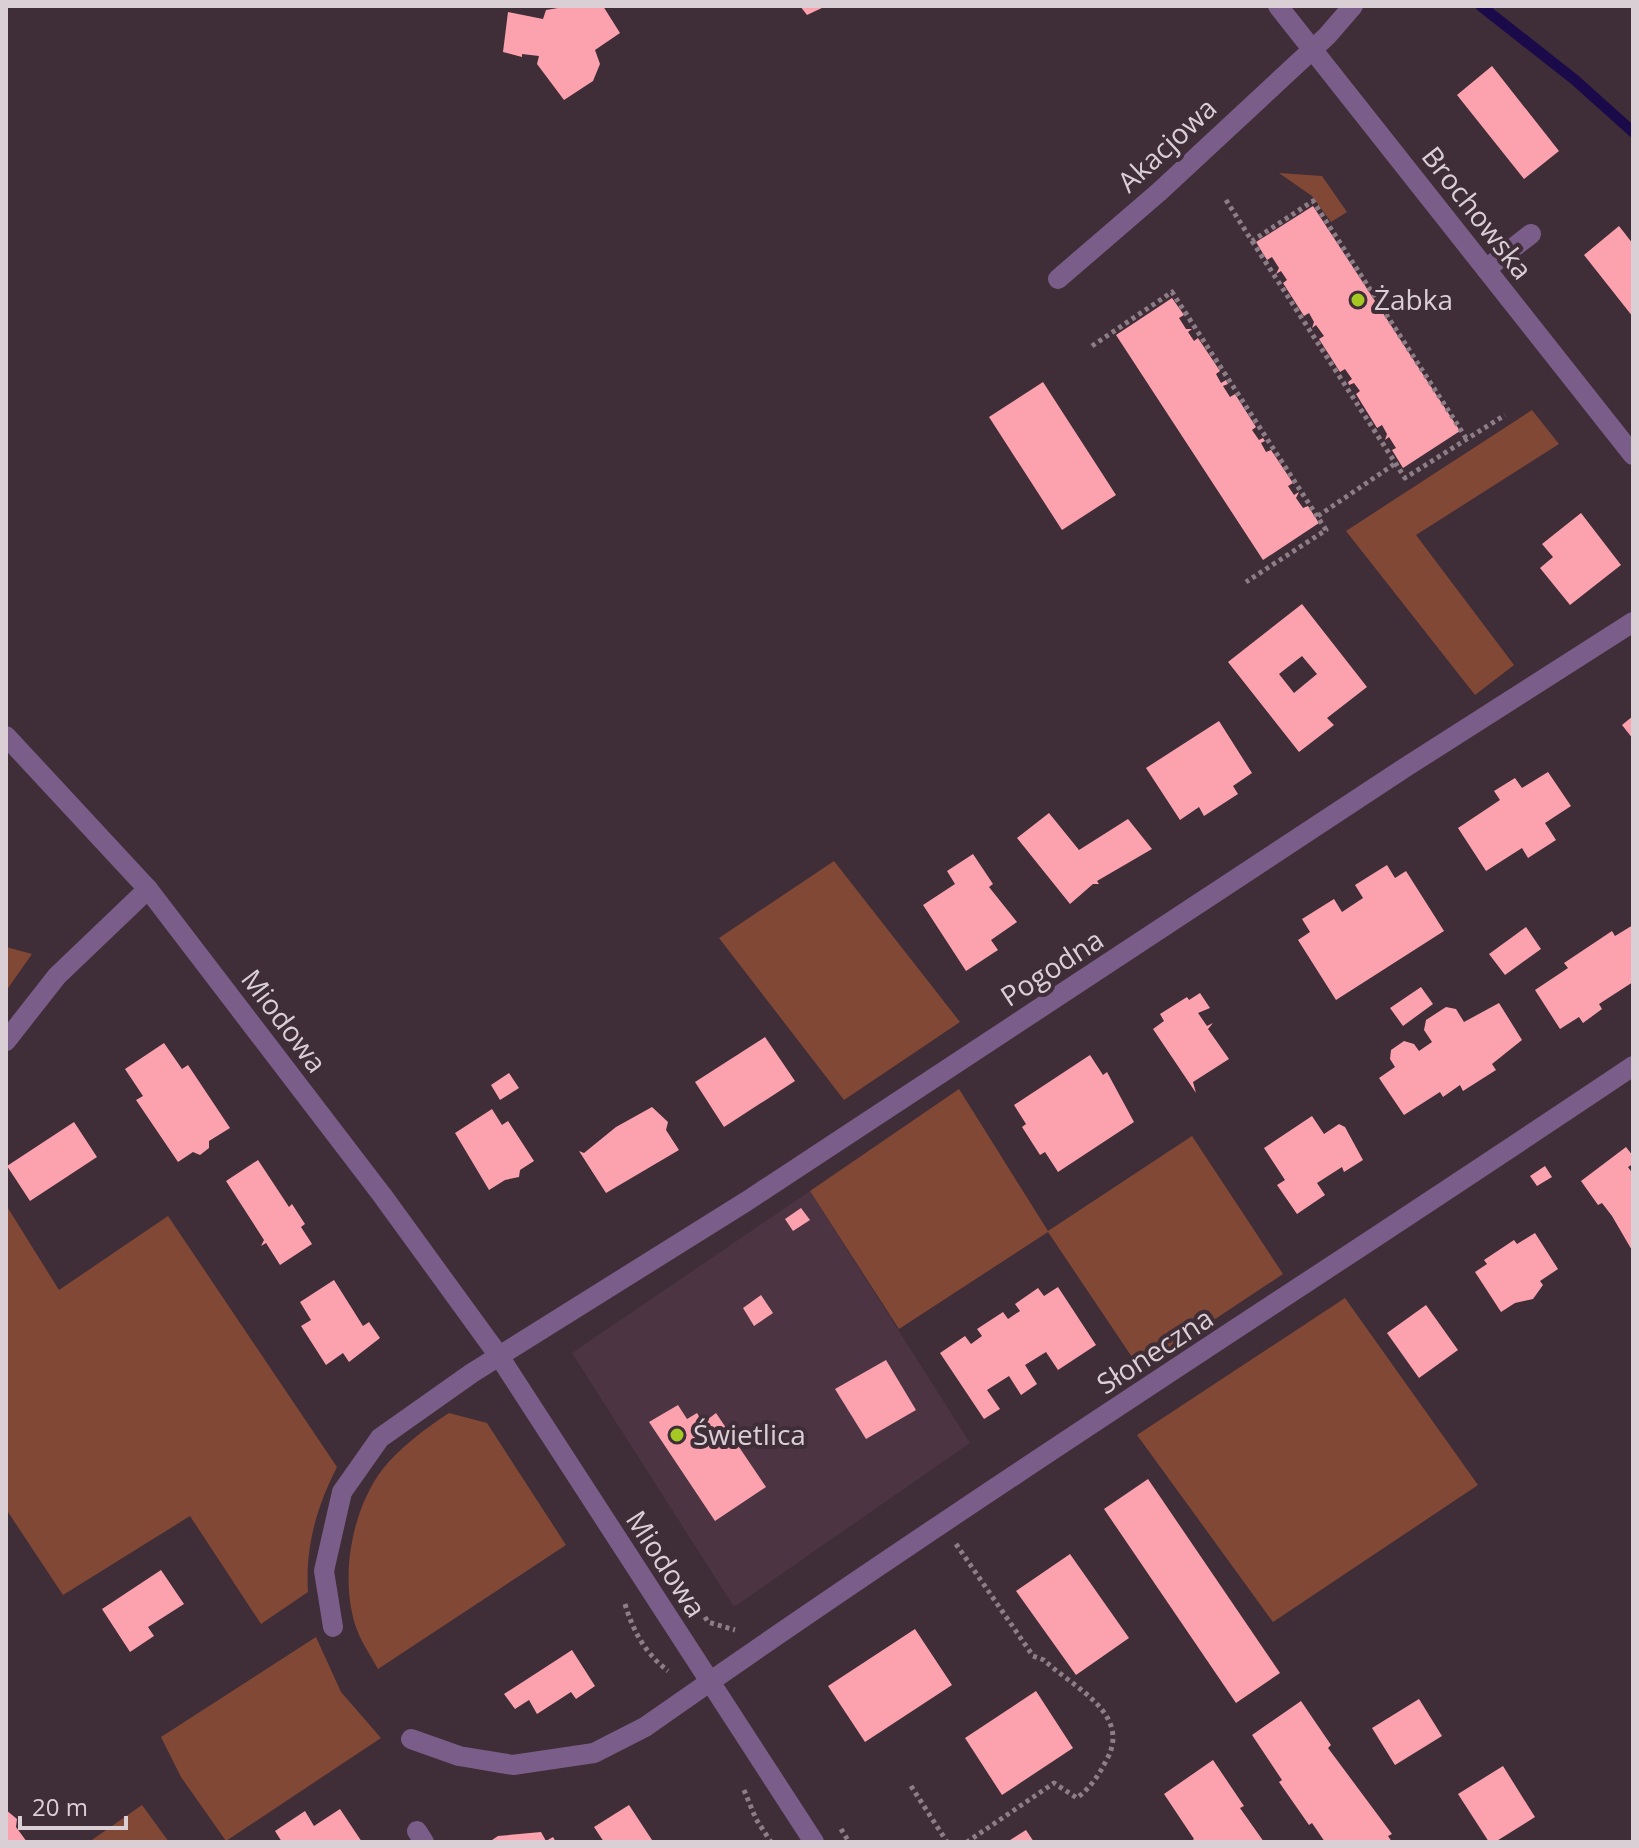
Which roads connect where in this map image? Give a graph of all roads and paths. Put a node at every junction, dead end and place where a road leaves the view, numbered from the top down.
1 (1278, 6) edge
2 (1353, 6) edge
3 (1312, 49) junction
4 (1226, 200) dead end
5 (1531, 234) dead end
6 (1252, 241) junction
7 (1486, 269) junction
8 (1058, 279) dead end
9 (1092, 346) dead end
10 (1505, 415) dead end
11 (1466, 438) junction
12 (1633, 455) edge
13 (1396, 463) junction
14 (1318, 516) junction
15 (1246, 582) dead end
16 (1633, 622) edge
17 (6, 736) edge
18 (148, 889) junction
19 (6, 1041) edge
20 (1633, 1066) edge
21 (499, 1356) junction
22 (968, 1535) dead end
23 (955, 1543) junction
24 (942, 1552) dead end
25 (700, 1609) dead end
26 (333, 1627) dead end
27 (754, 1651) junction
28 (708, 1682) junction
29 (411, 1739) dead end
30 (911, 1786) dead end
31 (836, 1821) dead end
32 (814, 1842) edge
33 (849, 1842) edge
34 (947, 1842) edge
35 (967, 1842) edge

1 - 3 street, Brochowska
2 - 3 street, Akacjowa
3 - 7 street, Brochowska
3 - 8 street, Akacjowa
4 - 6 path
5 - 7 street
6 - 11 path
6 - 13 path
7 - 12 street, Brochowska
9 - 14 path
10 - 11 path
11 - 13 path
13 - 14 path
14 - 15 path
16 - 21 street, Pogodna
17 - 18 street, Miodowa
18 - 19 street
18 - 21 street, Miodowa
20 - 27 street, Słoneczna
21 - 26 street
21 - 28 street, Miodowa
22 - 23 path
23 - 24 path
23 - 35 path
25 - 27 path
27 - 28 street, Słoneczna
28 - 29 street
28 - 32 street, Miodowa
30 - 34 path
31 - 33 path

